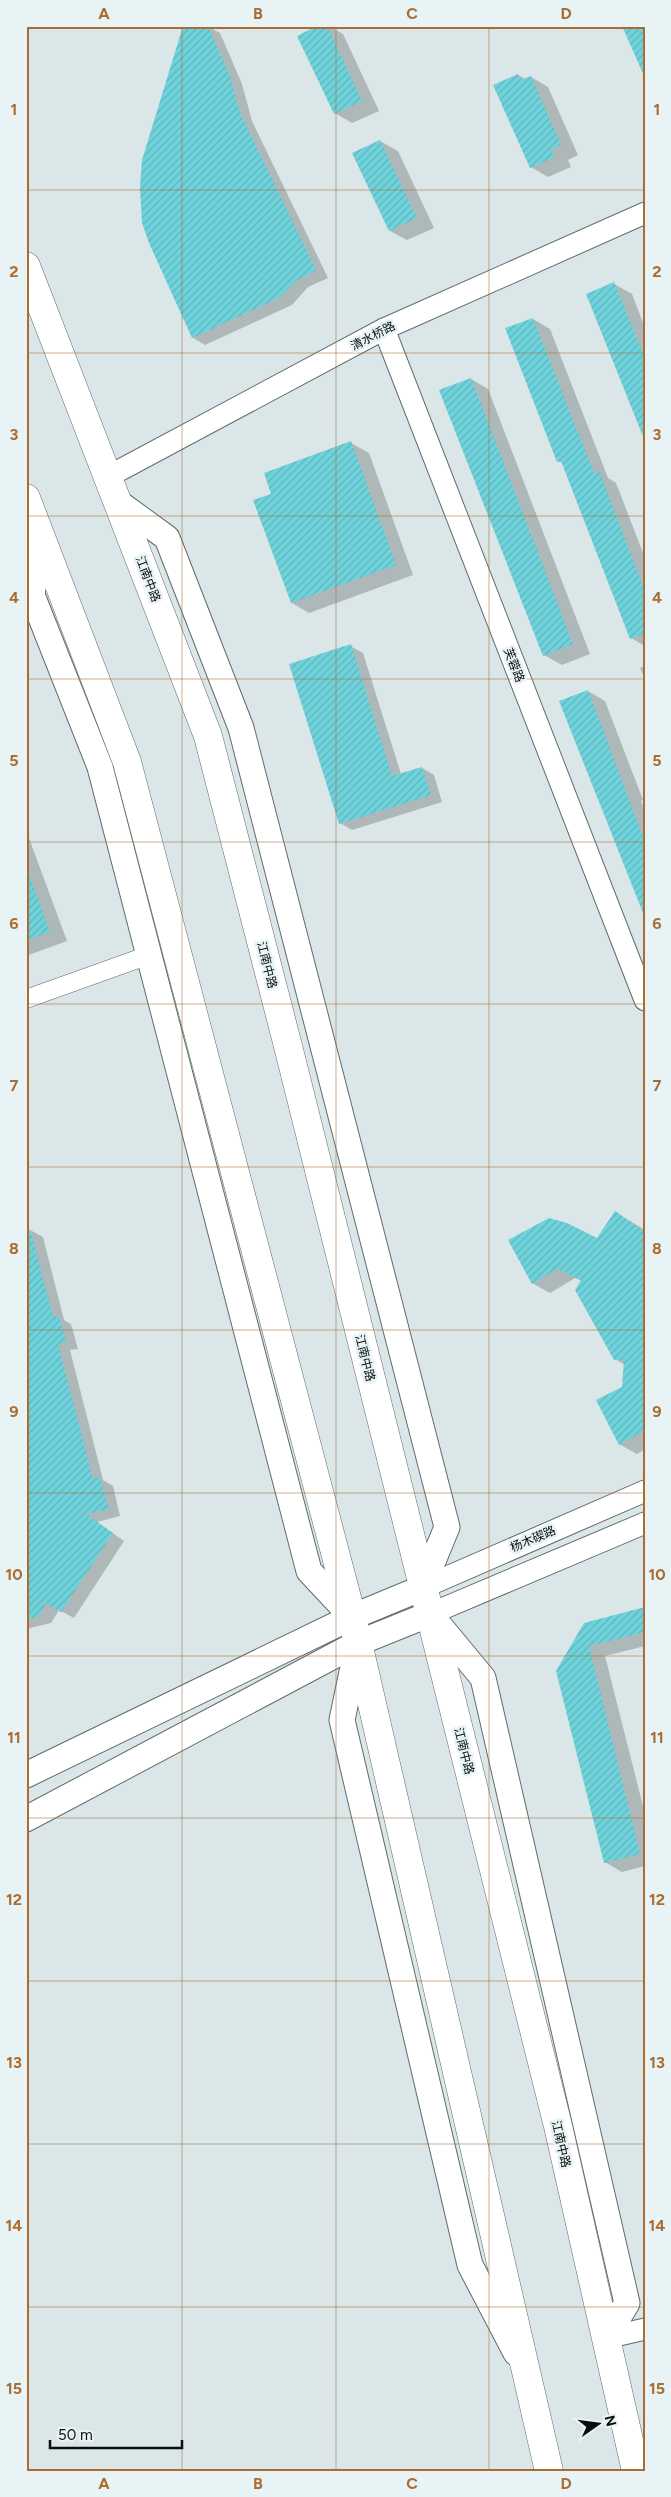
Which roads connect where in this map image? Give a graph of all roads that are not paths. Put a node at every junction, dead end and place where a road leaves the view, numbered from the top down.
1 (645, 213) edge
2 (26, 266) edge
3 (384, 329) junction
4 (109, 476) junction
5 (119, 503) junction
6 (28, 506) edge
7 (41, 537) junction
8 (150, 955) junction
9 (26, 999) edge
10 (645, 1000) edge
11 (645, 1491) edge
12 (645, 1523) edge
13 (422, 1588) junction
14 (430, 1614) junction
15 (352, 1617) junction
16 (358, 1643) junction
17 (26, 1775) edge
18 (26, 1819) edge
19 (645, 2329) edge
20 (606, 2338) junction
21 (549, 2471) edge
22 (636, 2471) edge

1 - 3 street, 清水桥路
2 - 4 main road, 江南中路
3 - 4 street, 清水桥路
3 - 10 street, 芙蓉路
4 - 5 main road, 江南中路
5 - 13 main road, 江南中路
5 - 13 main road
6 - 7 main road
7 - 8 main road
7 - 15 main road
8 - 9 street
8 - 15 main road
11 - 13 street, 杨木碶路
12 - 14 street
13 - 14 main road, 江南中路
13 - 15 main road
14 - 16 main road
14 - 20 main road, 江南中路
14 - 20 main road
15 - 16 main road
15 - 17 main road
16 - 18 main road
16 - 21 main road
19 - 20 street
20 - 22 main road, 江南中路

